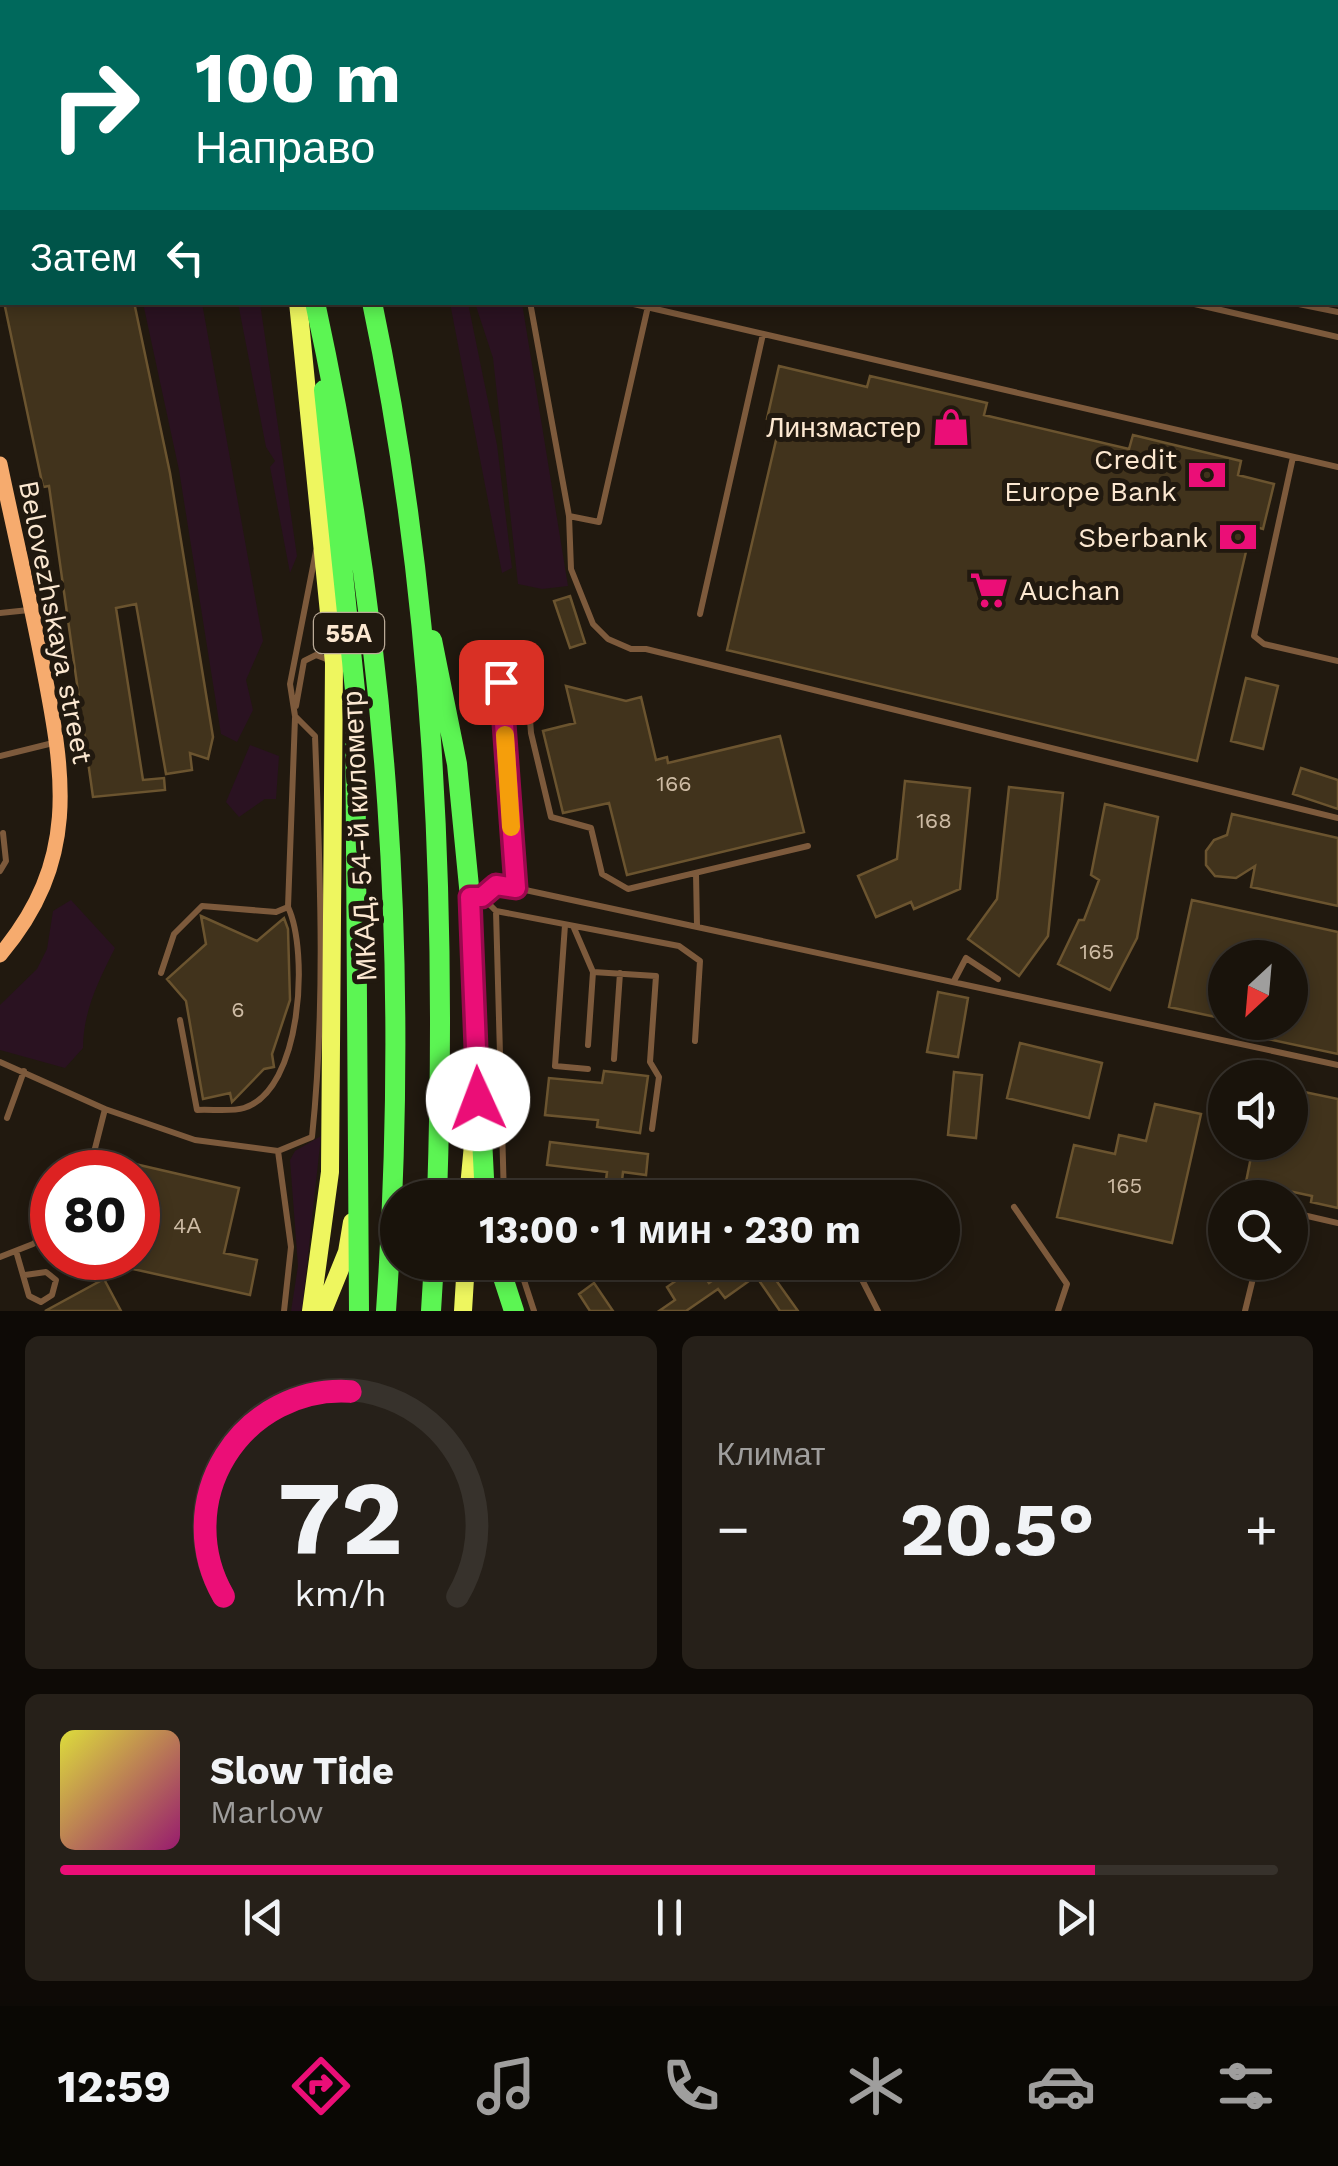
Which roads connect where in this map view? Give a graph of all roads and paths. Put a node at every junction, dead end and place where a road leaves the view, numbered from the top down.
1 (298, 305) edge
2 (373, 305) edge
3 (380, 305) edge
4 (531, 305) edge
5 (648, 305) edge
6 (1199, 305) edge
7 (1303, 305) edge
8 (317, 310) edge
9 (1338, 312) edge
10 (762, 334) junction
11 (1338, 337) edge
12 (382, 353) junction
13 (1293, 457) junction
14 (0, 464) edge
15 (1338, 468) edge
16 (319, 510) junction
17 (569, 516) junction
18 (415, 560) junction
19 (32, 610) junction
20 (0, 613) edge
21 (700, 614) dead end
22 (1338, 660) edge
23 (334, 664) junction
24 (294, 716) junction
25 (58, 742) junction
26 (0, 756) edge
27 (1338, 818) edge
28 (3, 833) dead end
29 (808, 846) dead end
30 (0, 870) edge
31 (696, 873) junction
32 (516, 888) junction
33 (476, 897) junction
34 (288, 907) junction
35 (496, 911) junction
36 (569, 926) junction
37 (697, 926) junction
38 (0, 955) edge
39 (593, 972) junction
40 (161, 973) dead end
41 (620, 974) junction
42 (955, 979) junction
43 (998, 979) dead end
44 (180, 1020) dead end
45 (695, 1042) dead end
46 (588, 1045) dead end
47 (614, 1060) dead end
48 (0, 1062) edge
49 (1338, 1065) edge
50 (588, 1069) dead end
51 (24, 1071) junction
52 (478, 1099) junction
53 (105, 1109) junction
54 (7, 1118) dead end
55 (652, 1129) dead end
56 (95, 1150) edge
57 (278, 1151) junction
58 (437, 1180) edge
59 (470, 1180) edge
60 (484, 1180) edge
61 (503, 1180) edge
62 (355, 1202) junction
63 (1014, 1207) dead end
64 (1308, 1216) edge
65 (1338, 1223) edge
66 (30, 1243) edge
67 (16, 1251) junction
68 (0, 1256) edge
69 (25, 1275) junction
70 (433, 1280) edge
71 (465, 1280) edge
72 (504, 1280) edge
73 (524, 1280) edge
74 (862, 1280) edge
75 (1253, 1280) edge
76 (284, 1311) edge
77 (312, 1311) edge
78 (323, 1311) edge
79 (359, 1311) edge
80 (386, 1311) edge
81 (431, 1311) edge
82 (463, 1311) edge
83 (514, 1311) edge
84 (534, 1311) edge
85 (878, 1311) edge
86 (1058, 1311) edge
87 (1245, 1311) edge

1 - 16 main road
2 - 12 highway
3 - 12 lane
4 - 17 lane
5 - 10 lane
5 - 17 lane
6 - 11 lane
7 - 9 lane
8 - 62 highway, 55А
8 - 80 highway, МКАД, 54-й километр
10 - 13 lane
10 - 21 lane
12 - 18 highway
13 - 15 lane
13 - 22 lane
14 - 19 street, Belovezhskaya street
16 - 23 main road
16 - 24 lane
17 - 27 lane
18 - 33 highway
18 - 58 highway
19 - 20 lane
19 - 25 street, Belovezhskaya street
23 - 24 lane
23 - 77 main road
24 - 34 lane
24 - 57 lane
25 - 26 lane
25 - 38 street, Belovezhskaya street
28 - 30 lane
29 - 31 lane
31 - 32 lane
31 - 37 lane
32 - 33 lane
32 - 37 lane
33 - 35 lane
33 - 52 highway
34 - 40 lane
34 - 44 lane
35 - 36 lane
35 - 61 lane
36 - 39 lane
36 - 45 lane
36 - 50 lane
37 - 42 lane
39 - 41 lane
39 - 46 lane
41 - 47 lane
41 - 55 lane
42 - 43 lane
42 - 49 lane
48 - 51 lane
51 - 53 lane
51 - 54 lane
52 - 59 main road
52 - 60 highway
53 - 56 lane
53 - 57 lane
57 - 76 lane
62 - 78 main road
62 - 79 highway, 55А
63 - 86 lane
64 - 65 lane
66 - 67 lane
67 - 68 lane
67 - 69 lane
69 - 69 lane
70 - 81 highway
71 - 82 main road
72 - 83 highway
73 - 84 lane
74 - 85 lane
75 - 87 lane

